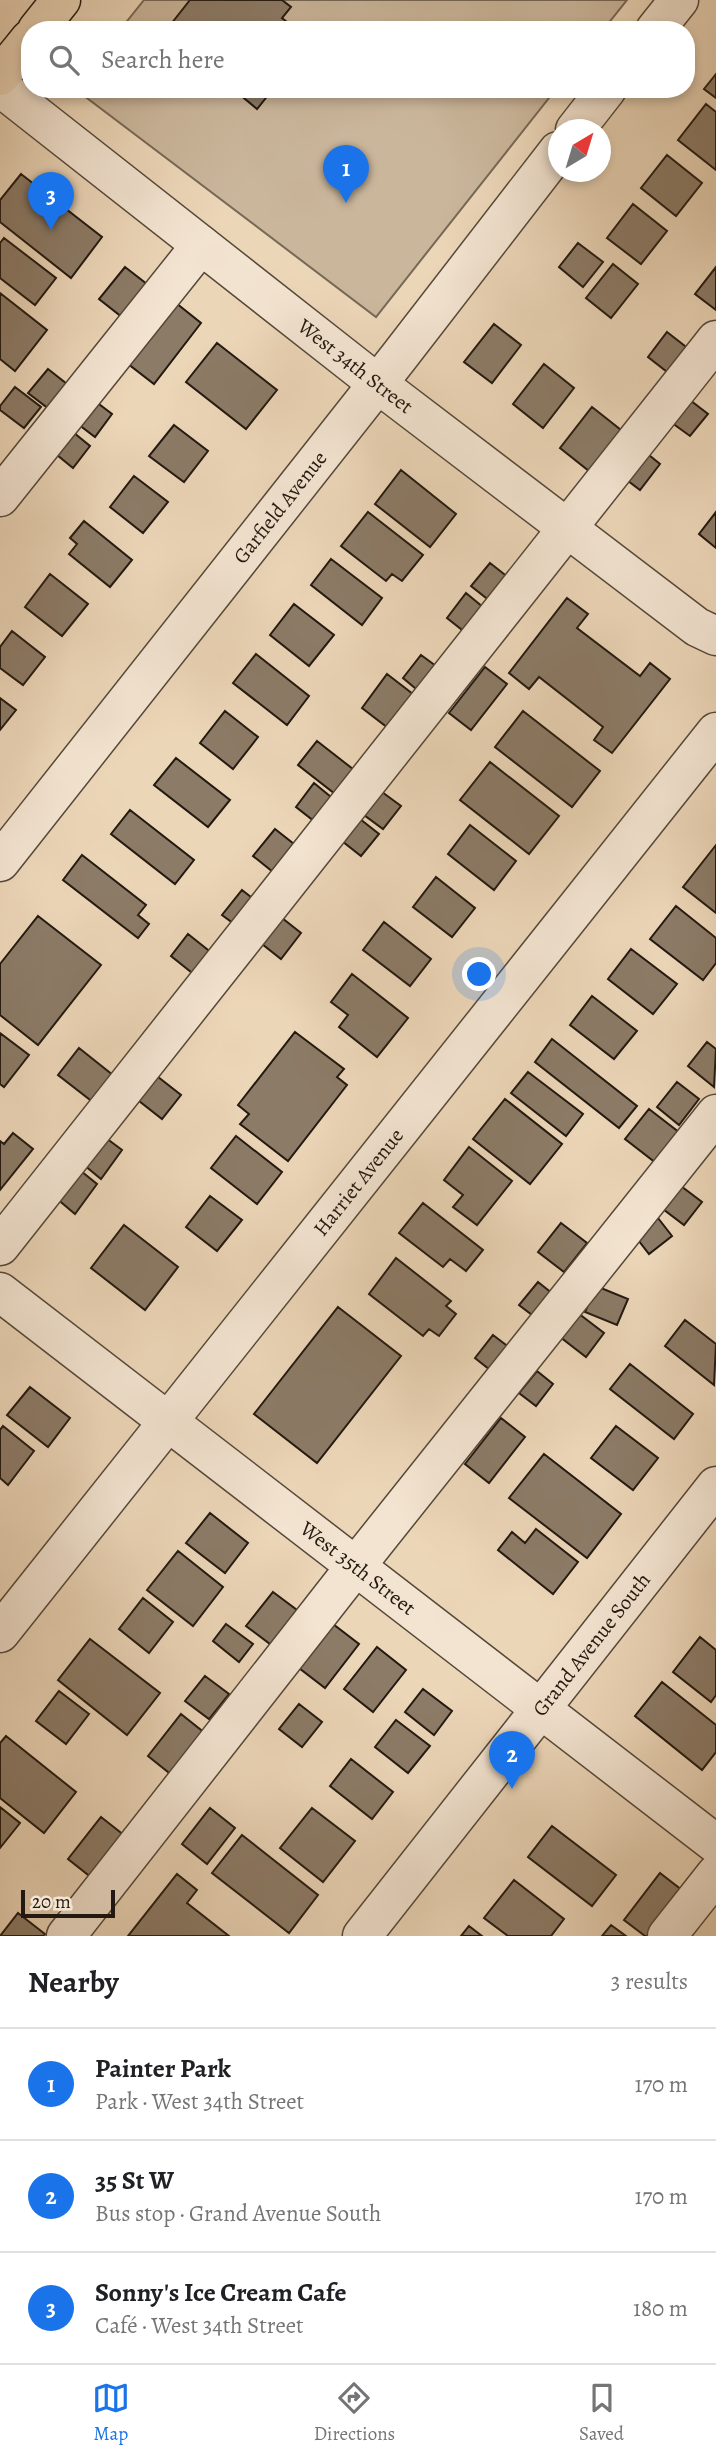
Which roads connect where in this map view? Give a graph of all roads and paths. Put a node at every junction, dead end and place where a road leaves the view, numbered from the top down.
1 (61, 0) edge
2 (679, 0) edge
3 (44, 21) edge
4 (662, 21) edge
5 (21, 50) edge
6 (0, 76) edge
7 (0, 87) edge
8 (600, 98) edge
9 (584, 119) edge
10 (548, 164) edge
11 (201, 245) junction
12 (716, 340) edge
13 (378, 384) junction
14 (0, 497) edge
15 (568, 528) junction
16 (716, 636) edge
17 (716, 732) edge
18 (0, 862) edge
19 (716, 1114) edge
20 (0, 1246) edge
21 (0, 1292) edge
22 (168, 1420) junction
23 (716, 1486) edge
24 (355, 1567) junction
25 (0, 1633) edge
26 (541, 1709) junction
27 (716, 1844) edge
28 (716, 1874) edge
29 (66, 1936) edge
30 (362, 1936) edge
31 (667, 1936) edge

1 - 3 main road
2 - 4 street
5 - 6 main road
7 - 11 street, West 34th Street
8 - 9 street
10 - 13 street, Garfield Avenue
11 - 13 street, West 34th Street
11 - 14 street
12 - 15 street
13 - 15 street, West 34th Street
13 - 18 street, Garfield Avenue
15 - 16 street, West 34th Street
15 - 20 street
17 - 22 street, Harriet Avenue
19 - 24 street
21 - 22 street, West 35th Street
22 - 24 street, West 35th Street
22 - 25 street, Harriet Avenue
23 - 26 street, Grand Avenue South
24 - 26 street, West 35th Street
24 - 29 street
26 - 27 street, West 35th Street
26 - 30 street, Grand Avenue South
28 - 31 street

